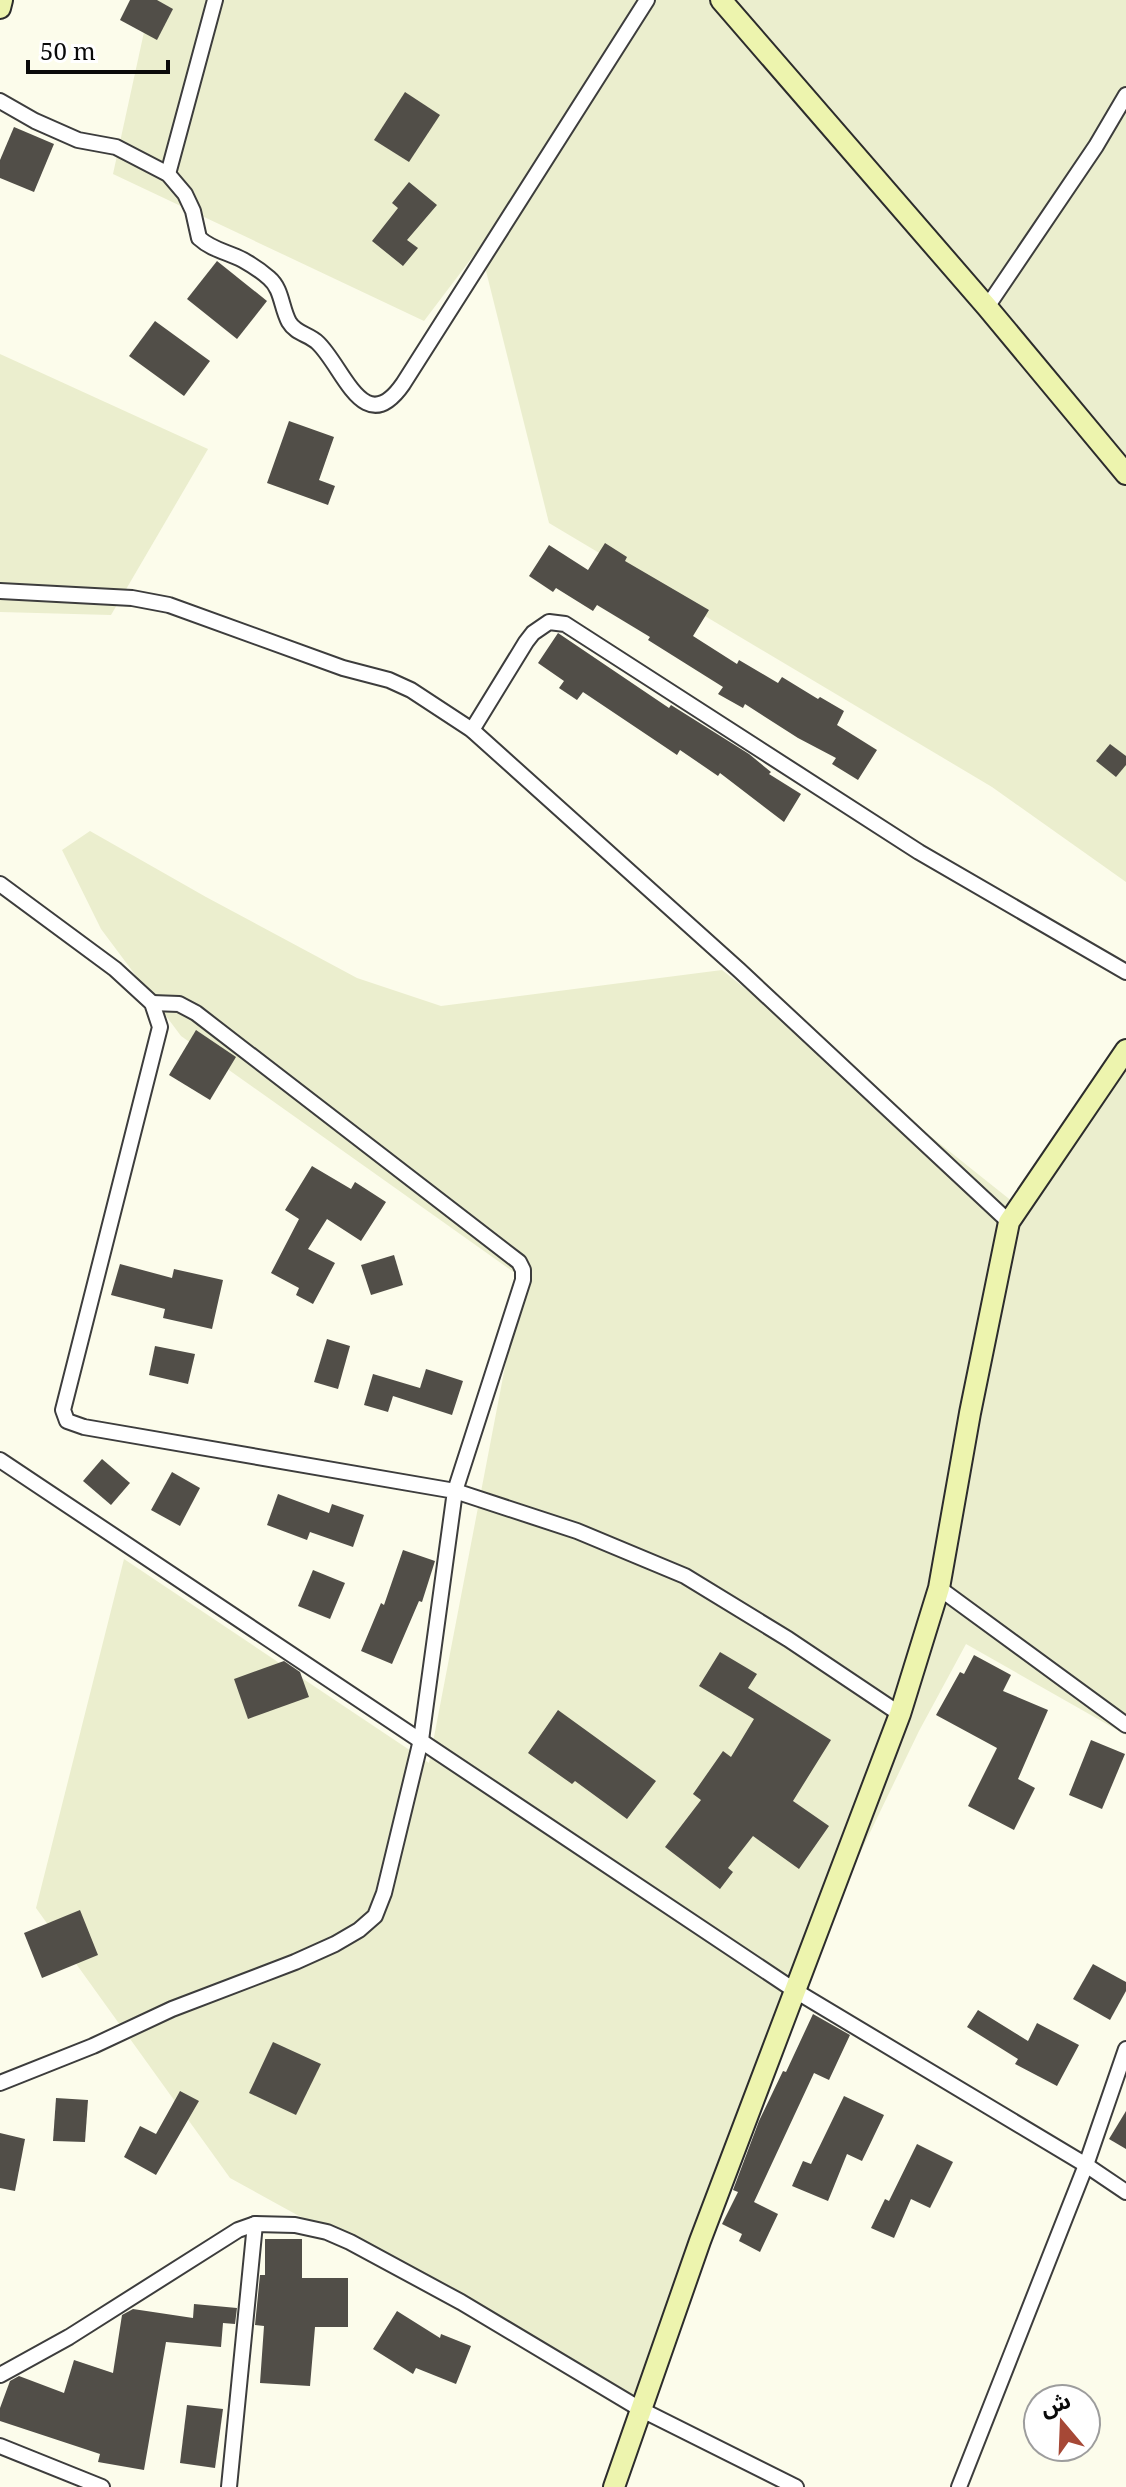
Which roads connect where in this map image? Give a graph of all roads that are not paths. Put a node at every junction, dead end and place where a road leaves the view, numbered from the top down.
1 (2, 0) edge
2 (215, 0) edge
3 (647, 0) edge
4 (721, 0) edge
5 (0, 8) edge
6 (1126, 95) edge
7 (0, 101) edge
8 (168, 174) junction
9 (987, 307) junction
10 (1126, 474) edge
11 (0, 591) edge
12 (472, 730) junction
13 (0, 887) edge
14 (1126, 972) edge
15 (152, 1003) junction
16 (1126, 1050) edge
17 (1009, 1222) junction
18 (0, 1460) edge
19 (455, 1491) junction
20 (939, 1588) junction
21 (900, 1714) junction
22 (1126, 1725) edge
23 (421, 1740) junction
24 (794, 1990) junction
25 (1126, 2049) edge
26 (0, 2083) edge
27 (1086, 2165) junction
28 (1126, 2192) edge
29 (255, 2224) junction
30 (0, 2375) edge
31 (640, 2409) junction
32 (0, 2446) edge
33 (102, 2487) edge
34 (229, 2487) edge
35 (614, 2487) edge
36 (796, 2487) edge
37 (959, 2487) edge

1 - 5 street
2 - 8 street
3 - 8 street
4 - 9 street
6 - 9 street
7 - 8 street
9 - 10 street
11 - 12 street
12 - 14 street
12 - 17 street
13 - 15 street
15 - 19 street
15 - 19 street
16 - 17 street
17 - 20 street
18 - 23 street
19 - 21 street
19 - 23 street
20 - 21 street
20 - 22 street
21 - 24 street
23 - 24 street
23 - 26 street
24 - 27 street
24 - 31 street
25 - 27 street
27 - 28 street
27 - 37 street
29 - 30 street
29 - 31 street
29 - 34 street
31 - 35 street
31 - 36 street
32 - 33 street

